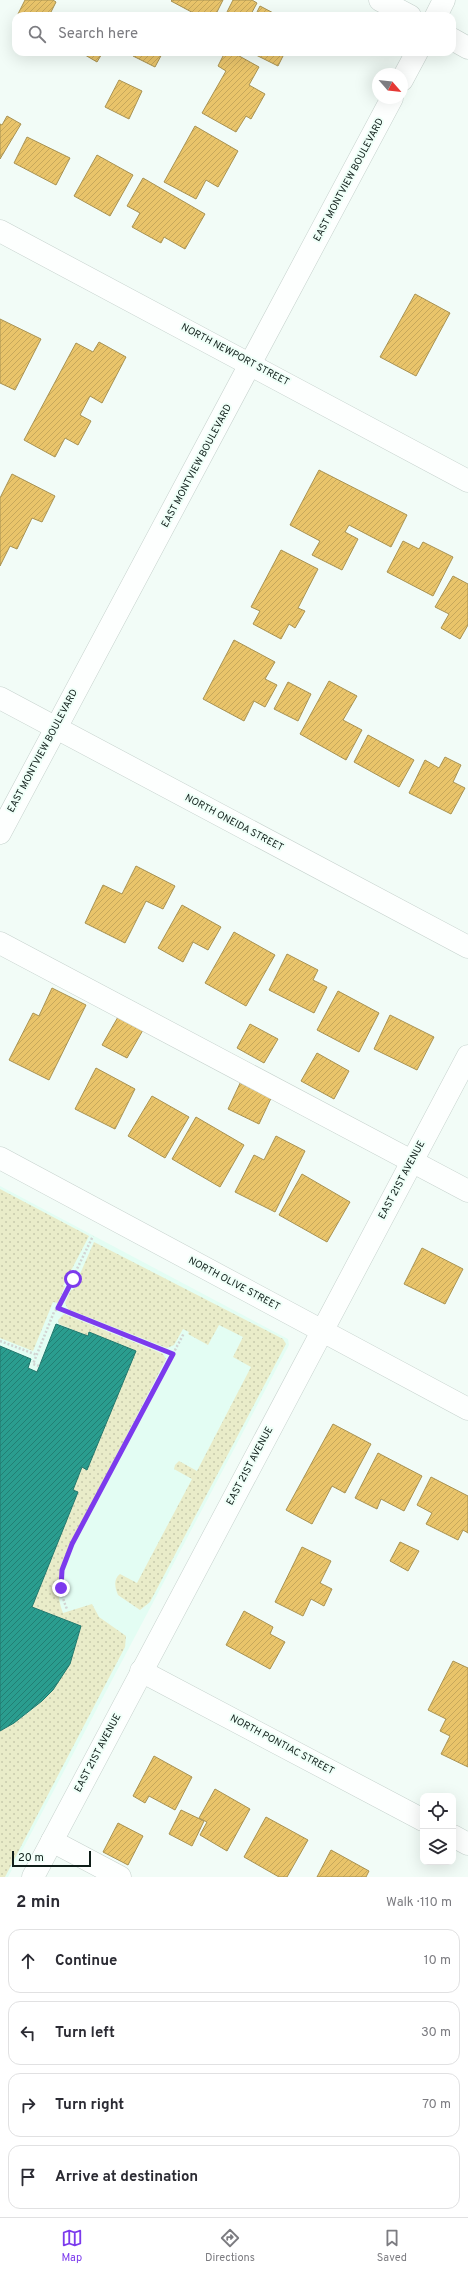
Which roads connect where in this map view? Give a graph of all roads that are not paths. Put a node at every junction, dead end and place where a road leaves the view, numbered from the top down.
1 (380, 0) edge
2 (444, 0) edge
3 (402, 12) edge
4 (438, 12) edge
5 (456, 41) edge
6 (468, 48) edge
7 (415, 56) edge
8 (408, 69) edge
9 (389, 104) edge
10 (0, 231) edge
11 (252, 364) junction
12 (468, 480) edge
13 (0, 698) edge
14 (55, 728) junction
15 (0, 833) edge
16 (0, 943) edge
17 (468, 947) edge
18 (468, 1056) edge
19 (0, 1158) edge
20 (412, 1161) junction
21 (468, 1191) edge
22 (322, 1331) junction
23 (468, 1409) edge
24 (141, 1671) junction
25 (420, 1818) edge
26 (456, 1838) edge
27 (52, 1841) junction
28 (468, 1844) edge
29 (33, 1877) edge
30 (120, 1877) edge

1 - 3 street
2 - 4 street
5 - 6 street
7 - 8 street
9 - 11 street, EAST MONTVIEW BOULEVARD
10 - 11 street, NORTH NEWPORT STREET
11 - 12 street, NORTH NEWPORT STREET
11 - 14 street, EAST MONTVIEW BOULEVARD
13 - 14 street, NORTH ONEIDA STREET
14 - 15 street, EAST MONTVIEW BOULEVARD
14 - 17 street, NORTH ONEIDA STREET
16 - 20 street
18 - 20 street, EAST 21ST AVENUE
19 - 22 street, NORTH OLIVE STREET
20 - 21 street
20 - 22 street, EAST 21ST AVENUE
22 - 23 street, NORTH OLIVE STREET
22 - 24 street, EAST 21ST AVENUE
24 - 25 street, NORTH PONTIAC STREET
24 - 27 street, EAST 21ST AVENUE
26 - 28 street
27 - 29 street, EAST 21ST AVENUE
27 - 30 street

